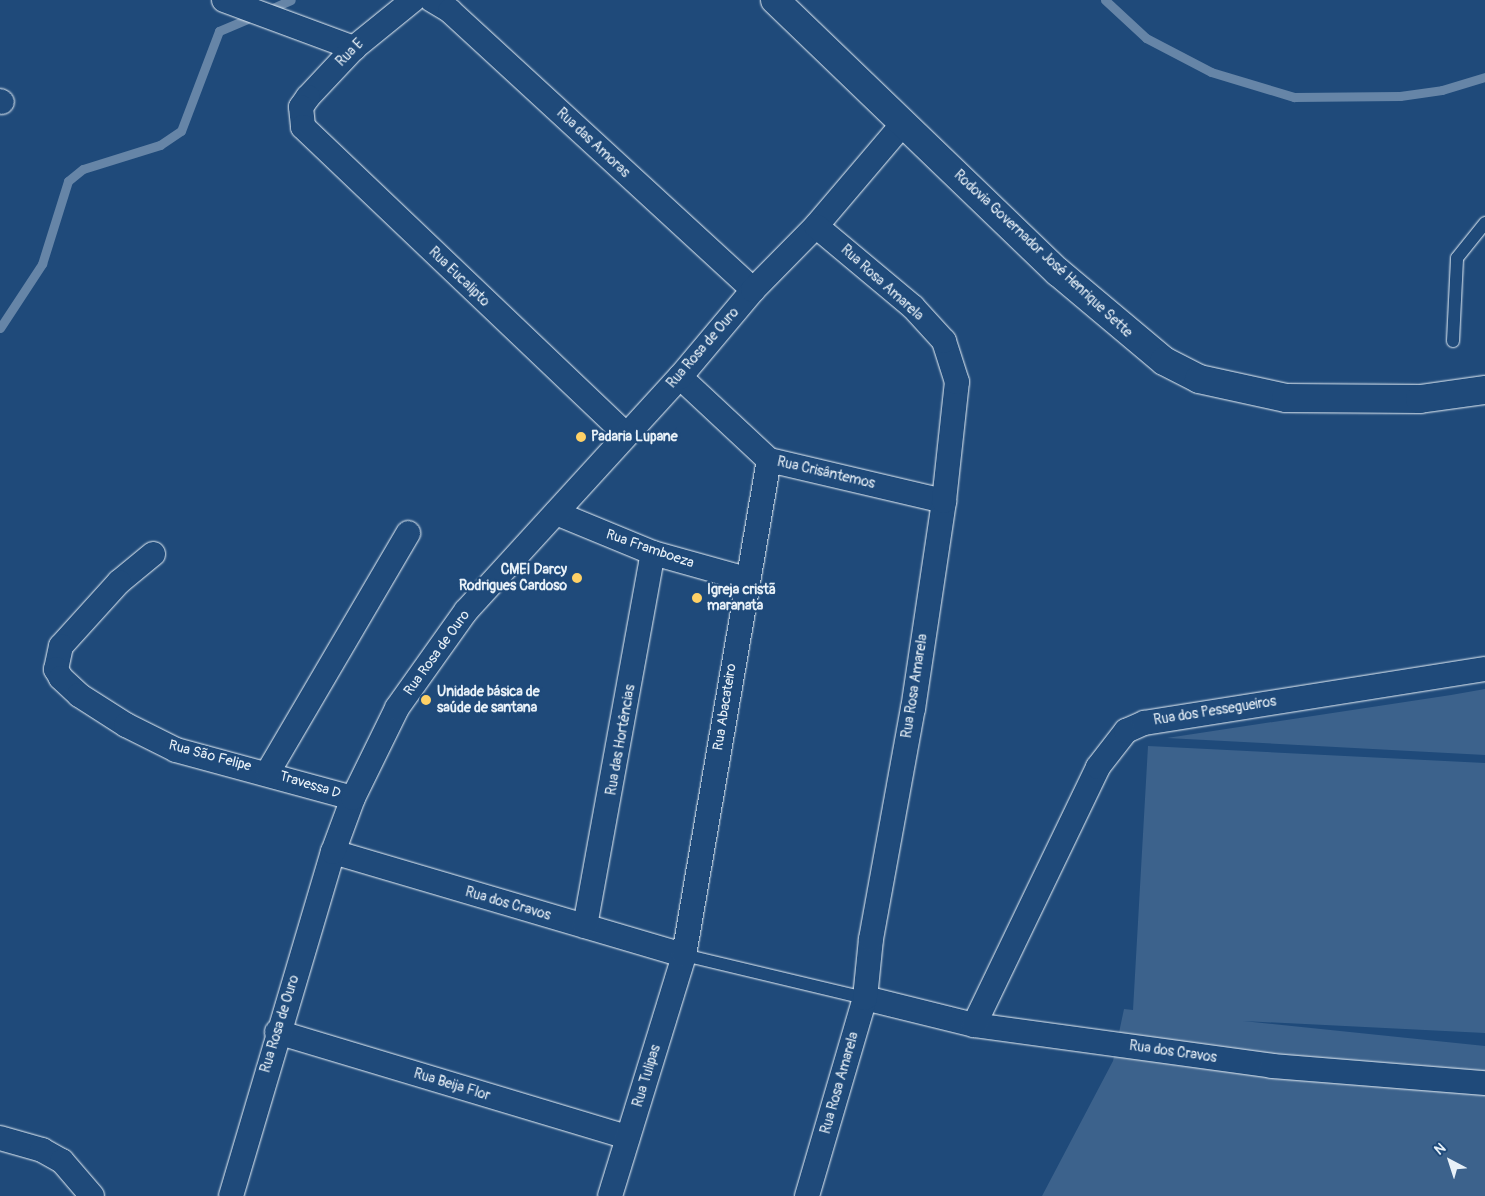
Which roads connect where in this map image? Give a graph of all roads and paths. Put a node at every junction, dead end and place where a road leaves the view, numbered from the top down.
1 (224, 0) edge
2 (413, 0) edge
3 (432, 0) edge
4 (775, 0) edge
5 (354, 48) junction
6 (300, 116) joint
7 (902, 125) junction
8 (1485, 223) edge
9 (816, 226) junction
10 (753, 290) junction
11 (1453, 341) dead end
12 (680, 377) junction
13 (1485, 390) edge
14 (625, 434) junction
15 (768, 460) junction
16 (944, 501) junction
17 (556, 513) junction
18 (408, 533) dead end
19 (653, 553) junction
20 (153, 554) dead end
21 (746, 579) junction
22 (1485, 669) edge
23 (268, 772) junction
24 (354, 798) junction
25 (333, 852) junction
26 (585, 926) junction
27 (684, 955) junction
28 (865, 998) junction
29 (974, 1025) junction
30 (277, 1032) junction
31 (1485, 1084) edge
32 (628, 1137) junction
33 (0, 1138) edge
34 (92, 1196) edge
35 (231, 1196) edge
36 (610, 1196) edge
37 (807, 1196) edge

1 - 5 street
2 - 5 street, Rua E
3 - 10 street, Rua das Amoras
4 - 7 main road, Rodovia Governador José Henrique Sette
5 - 6 street, Rua E
6 - 14 street, Rua Eucalipto
7 - 9 street, Rua Rosa de Ouro
7 - 13 main road, Rodovia Governador José Henrique Sette
8 - 11 lane
9 - 10 street, Rua Rosa de Ouro
9 - 16 street, Rua Rosa Amarela
10 - 12 street, Rua Rosa de Ouro
12 - 14 street, Rua Rosa de Ouro
12 - 15 street, Rua Crisântemos
14 - 17 street, Rua Rosa de Ouro
15 - 16 street, Rua Crisântemos
15 - 21 street, Rua Abacateiro
16 - 28 street, Rua Rosa Amarela
17 - 19 street, Rua Framboeza
17 - 24 street, Rua Rosa de Ouro
18 - 23 street, Rua São Felipe
19 - 21 street, Rua Framboeza
19 - 26 street, Rua das Hortências
20 - 23 street, Rua São Felipe
21 - 27 street, Rua Abacateiro
22 - 29 street, Rua dos Pessegueiros
23 - 24 street, Travessa D
24 - 25 street, Rua Rosa de Ouro
25 - 26 street, Rua dos Cravos
25 - 30 street, Rua Rosa de Ouro
26 - 27 street, Rua dos Cravos
27 - 28 lane
27 - 32 street, Rua Tulipas
28 - 29 street, Rua dos Cravos
28 - 37 street, Rua Rosa Amarela
29 - 31 street, Rua dos Cravos
30 - 32 street, Rua Beija Flor
30 - 35 street, Rua Rosa de Ouro
32 - 36 street, Rua Tulipas
33 - 34 street

